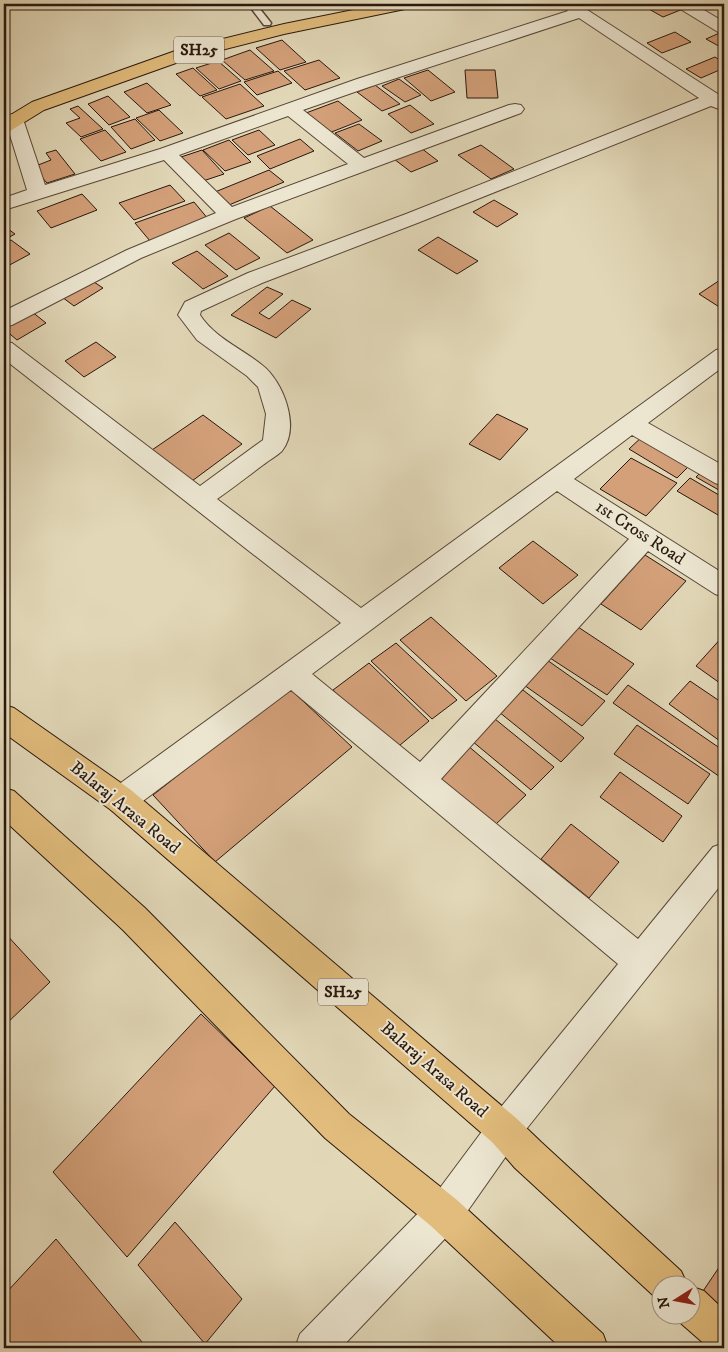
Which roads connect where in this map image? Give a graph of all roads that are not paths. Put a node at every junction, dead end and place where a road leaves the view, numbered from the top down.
1 (252, 4) edge
2 (350, 4) edge
3 (405, 4) edge
4 (683, 4) edge
5 (575, 8) edge
6 (267, 23) junction
7 (724, 29) edge
8 (718, 102) edge
9 (290, 109) junction
10 (516, 109) dead end
11 (11, 110) edge
12 (167, 153) junction
13 (361, 165) junction
14 (38, 194) junction
15 (4, 204) edge
16 (229, 215) junction
17 (4, 320) edge
18 (4, 348) edge
19 (722, 360) edge
20 (632, 424) junction
21 (724, 476) edge
22 (556, 479) junction
23 (200, 499) junction
24 (646, 537) junction
25 (724, 587) edge
26 (361, 623) junction
27 (292, 674) junction
28 (4, 716) edge
29 (421, 781) junction
30 (121, 800) junction
31 (4, 801) edge
32 (724, 857) edge
33 (640, 962) junction
34 (504, 1130) junction
35 (444, 1213) junction
36 (657, 1274) edge
37 (700, 1314) edge
38 (724, 1336) edge
39 (314, 1348) edge
40 (589, 1348) edge

1 - 6 lane
2 - 6 main road, SH25
3 - 11 main road, SH25
4 - 7 street
5 - 8 street
5 - 9 street
6 - 11 main road, SH25
8 - 23 street
9 - 12 street
9 - 13 street
10 - 13 street
11 - 14 street
12 - 14 street
12 - 16 street
13 - 16 street
14 - 15 street
16 - 17 street
18 - 23 street
19 - 20 street
20 - 21 street
20 - 22 street
22 - 24 street, 1st Cross Road
22 - 26 street
23 - 26 street
24 - 25 street, 1st Cross Road
24 - 29 street
26 - 27 street
27 - 29 street
27 - 30 street
28 - 30 main road, Balaraj Arasa Road / SH25
29 - 33 street
30 - 34 main road, Balaraj Arasa Road / SH25
31 - 35 main road
32 - 33 street
33 - 34 street
34 - 35 street
34 - 36 main road, Balaraj Arasa Road / SH25
35 - 39 street
35 - 40 main road
37 - 38 main road

